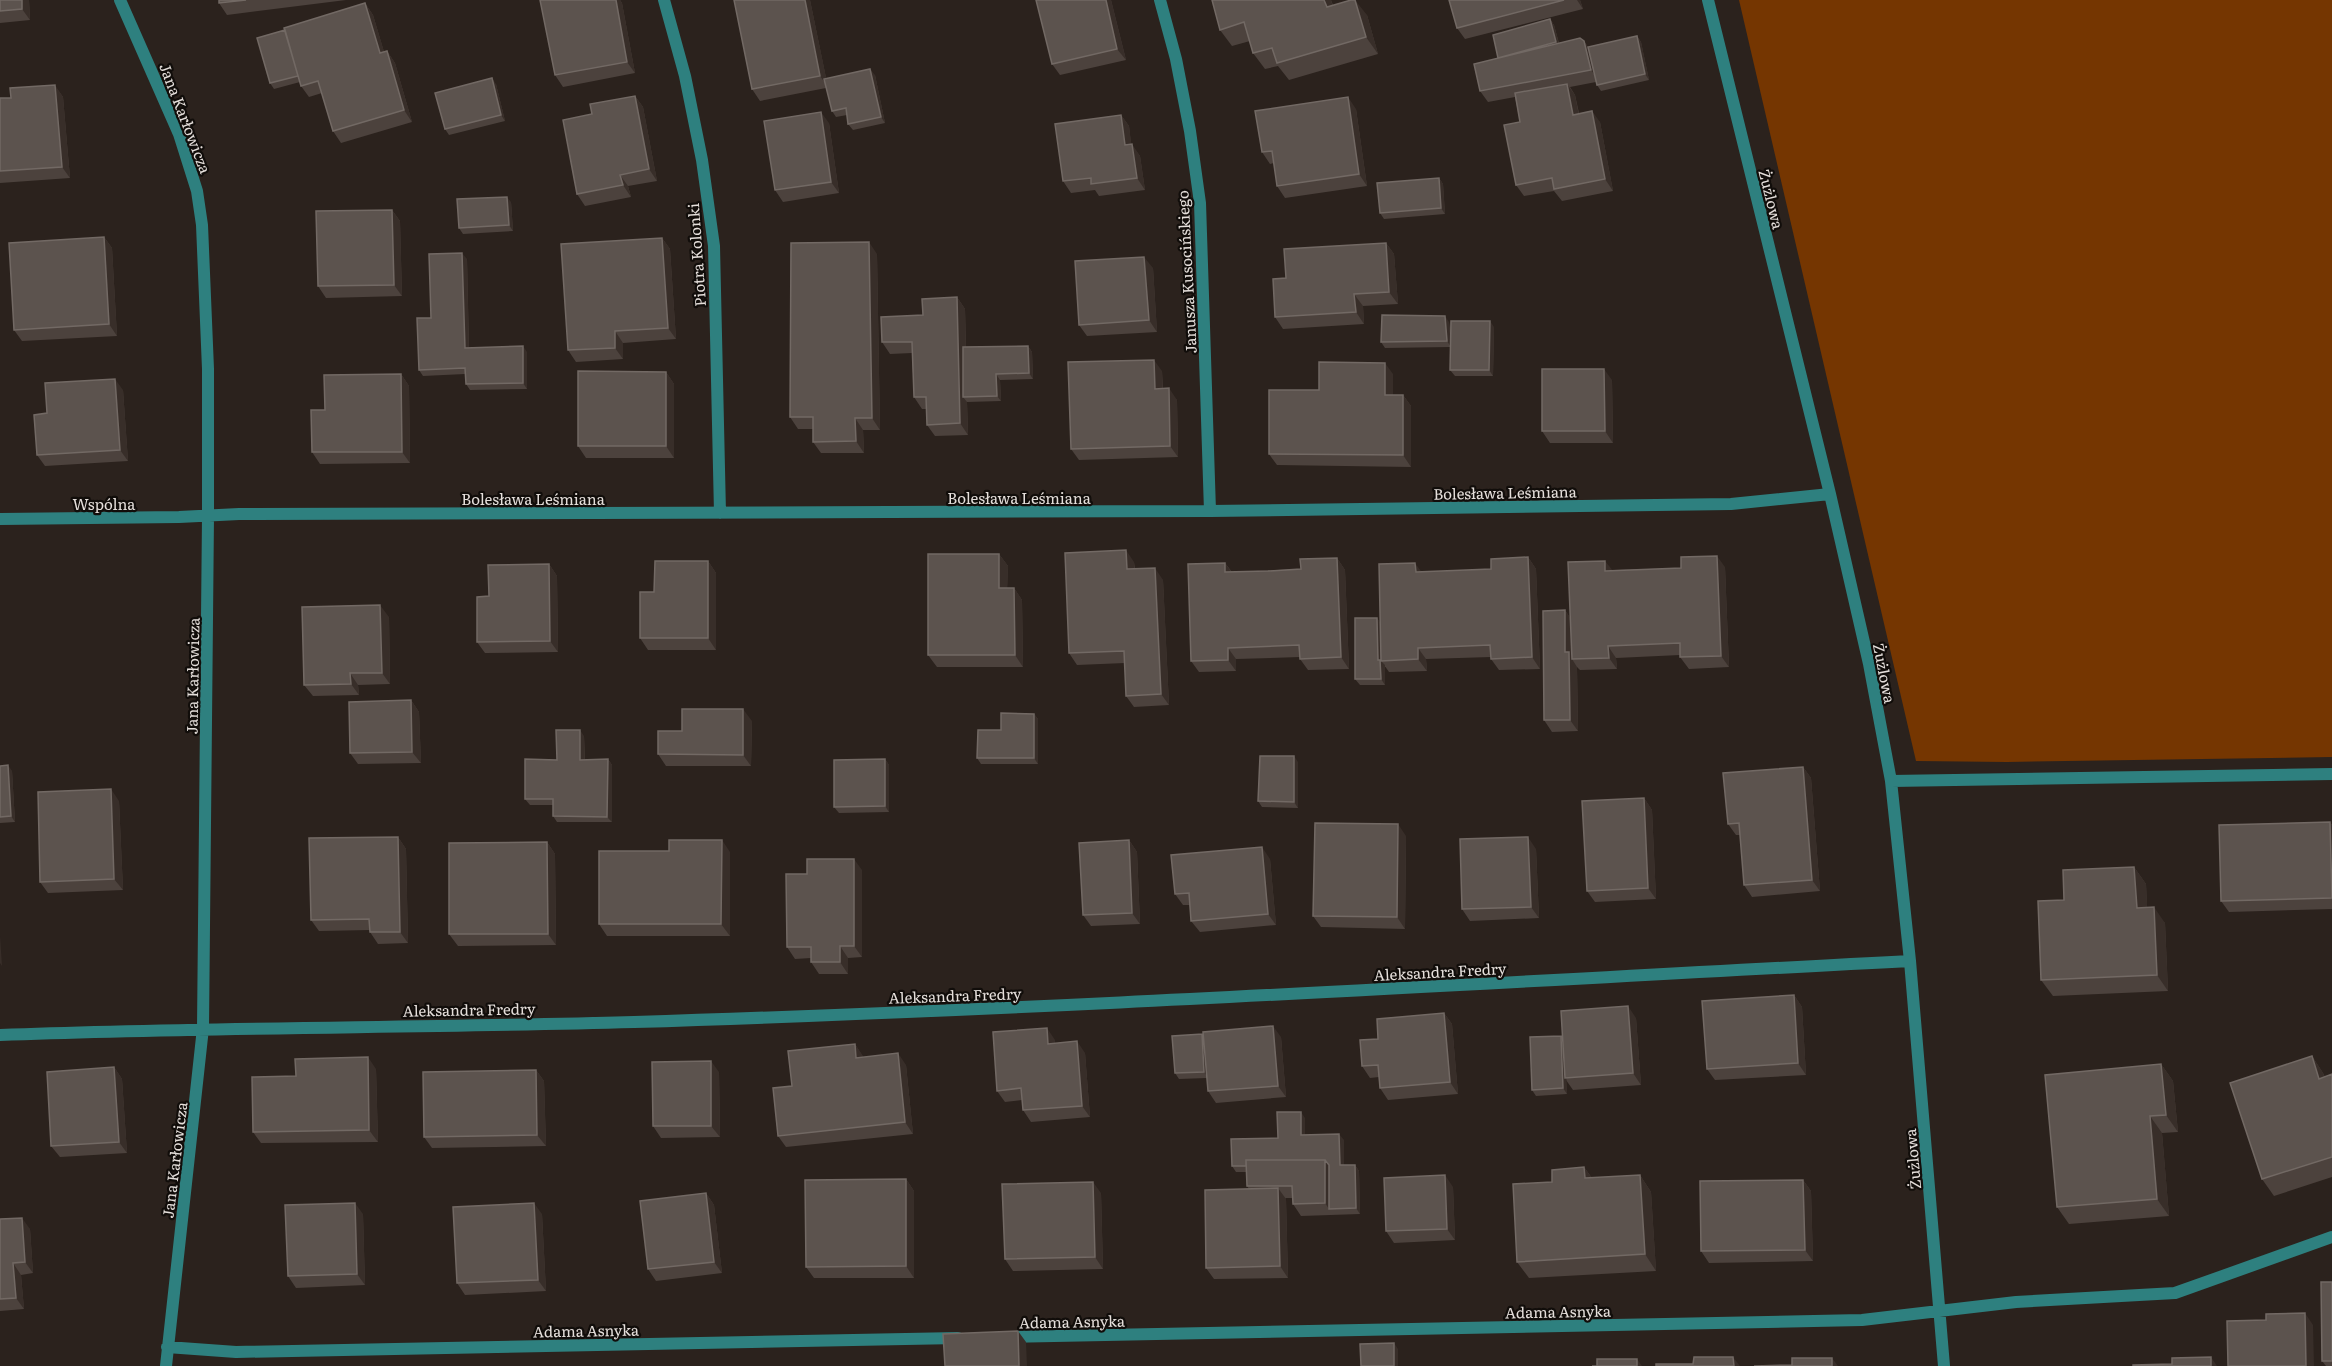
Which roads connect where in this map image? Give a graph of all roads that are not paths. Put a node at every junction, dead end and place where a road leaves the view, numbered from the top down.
1 (120, 0) edge
2 (664, 0) edge
3 (1160, 0) edge
4 (1708, 0) edge
5 (1830, 494) junction
6 (1210, 511) junction
7 (720, 513) junction
8 (208, 516) junction
9 (0, 519) edge
10 (2332, 774) edge
11 (1891, 781) junction
12 (1910, 961) junction
13 (203, 1028) junction
14 (0, 1035) edge
15 (2332, 1237) edge
16 (1940, 1311) junction
17 (1001, 1337) edge
18 (965, 1338) edge
19 (167, 1347) junction
20 (166, 1366) edge
21 (1944, 1366) edge

1 - 8 street, Jana Karłowicza
2 - 7 street, Piotra Kolonki
3 - 6 street, Janusza Kusocińskiego
4 - 5 street, Żużlowa
5 - 6 street, Bolesława Leśmiana
5 - 11 street, Żużlowa
6 - 7 street, Bolesława Leśmiana
7 - 8 street, Bolesława Leśmiana
8 - 9 street, Wspólna
8 - 13 street, Jana Karłowicza
10 - 11 street
11 - 12 street, Żużlowa
12 - 13 street, Aleksandra Fredry
12 - 16 street, Żużlowa
13 - 14 street, Aleksandra Fredry
13 - 19 street, Jana Karłowicza
15 - 16 street, Adama Asnyka
16 - 17 street, Adama Asnyka
16 - 21 street, Żużlowa
18 - 19 street, Adama Asnyka
19 - 20 street, Jana Karłowicza

